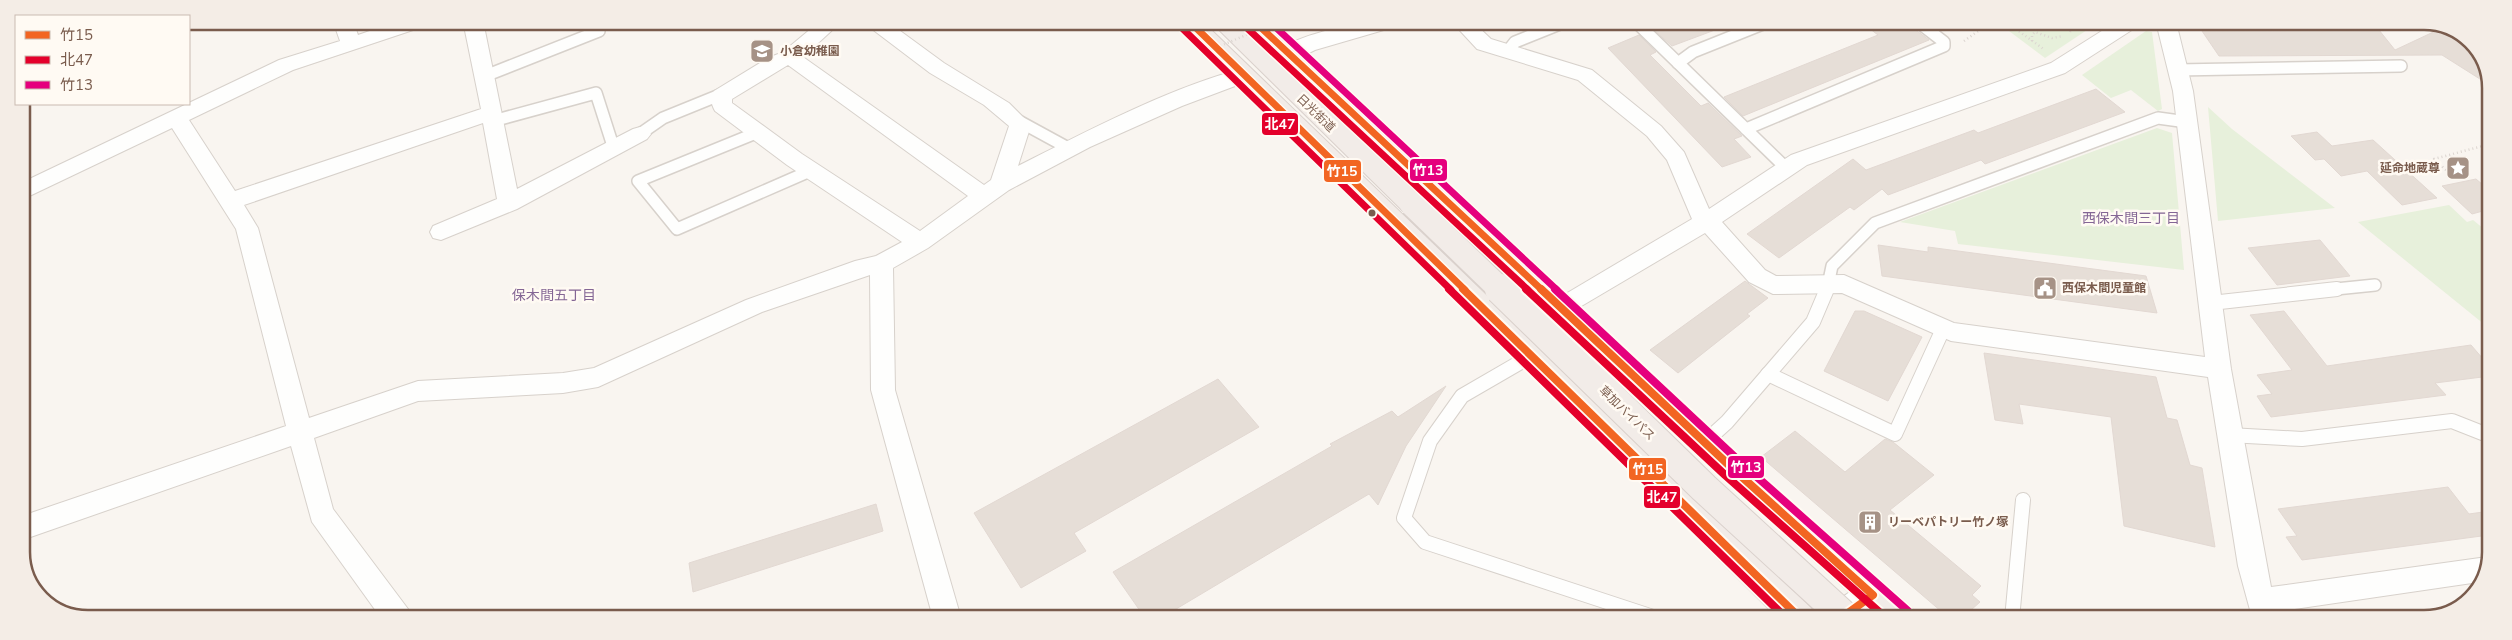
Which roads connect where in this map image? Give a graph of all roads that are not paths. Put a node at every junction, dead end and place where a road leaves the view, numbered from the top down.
1 (346, 30) edge
2 (396, 30) edge
3 (475, 30) edge
4 (597, 30) edge
5 (821, 30) edge
6 (886, 30) edge
7 (1198, 30) edge
8 (1230, 30) edge
9 (1264, 30) edge
10 (1359, 30) edge
11 (1470, 30) edge
12 (1545, 30) edge
13 (1644, 30) edge
14 (1748, 30) edge
15 (1929, 30) edge
16 (2118, 30) edge
17 (2168, 30) edge
18 (351, 44) junction
19 (1508, 52) junction
20 (1289, 54) junction
21 (790, 56) junction
22 (1678, 63) junction
23 (2401, 66) dead end
24 (2177, 70) junction
25 (1244, 75) junction
26 (485, 76) junction
27 (727, 92) junction
28 (176, 117) junction
29 (493, 117) junction
30 (1014, 118) junction
31 (2187, 122) junction
32 (1746, 129) junction
33 (756, 133) junction
34 (640, 134) joint
35 (613, 146) junction
36 (1070, 149) junction
37 (1786, 168) junction
38 (810, 171) junction
39 (30, 188) edge
40 (993, 191) junction
41 (230, 201) junction
42 (508, 203) junction
43 (1412, 204) joint
44 (1707, 221) junction
45 (441, 232) dead end
46 (920, 242) junction
47 (881, 264) junction
48 (1829, 285) junction
49 (2375, 285) dead end
50 (2210, 302) junction
51 (1560, 308) junction
52 (1943, 329) junction
53 (1531, 356) junction
54 (2219, 369) junction
55 (1768, 374) junction
56 (298, 431) junction
57 (2482, 433) edge
58 (2229, 435) junction
59 (1705, 442) junction
60 (2023, 500) dead end
61 (30, 525) edge
62 (2479, 570) edge
63 (1873, 595) junction
64 (392, 610) edge
65 (945, 610) edge
66 (1632, 610) edge
67 (1792, 610) edge
68 (1837, 610) edge
69 (1852, 610) edge
70 (1891, 610) edge
71 (2013, 610) edge
72 (2262, 610) edge

1 - 18 street
2 - 18 street
3 - 26 street
4 - 26 lane
5 - 21 street
6 - 30 street
7 - 25 highway
8 - 43 highway, 日光街道
9 - 20 highway, 日光街道
10 - 20 street
11 - 19 street
12 - 19 lane
13 - 22 lane
14 - 22 lane
15 - 32 lane
16 - 37 street
17 - 24 street
18 - 28 street
19 - 44 street
20 - 51 highway, 日光街道
21 - 27 street
21 - 40 street
22 - 32 lane
23 - 24 lane
24 - 31 street
25 - 36 street
25 - 53 highway
26 - 29 street
27 - 33 street
27 - 34 lane
28 - 39 street
28 - 41 street
29 - 35 lane
29 - 41 street
29 - 42 street
30 - 36 lane
30 - 40 street
31 - 48 lane
31 - 50 street
32 - 37 lane
33 - 38 street
33 - 38 lane
34 - 35 street
35 - 42 street
36 - 40 street
37 - 44 street
38 - 46 street
40 - 46 street
41 - 56 street
42 - 45 street
43 - 68 highway, 草加バイパス, bridge
44 - 48 street
44 - 51 street
46 - 47 street
47 - 56 street
47 - 65 street
48 - 52 street
48 - 55 lane
49 - 50 lane
50 - 54 street
51 - 59 highway, 日光街道
52 - 54 street
52 - 55 lane
53 - 66 lane
53 - 67 highway
54 - 58 street
55 - 59 lane
56 - 61 street
56 - 64 street
57 - 58 lane
58 - 72 street
59 - 63 highway, 日光街道
60 - 71 lane
62 - 72 street
63 - 69 street
63 - 70 highway, 日光街道

